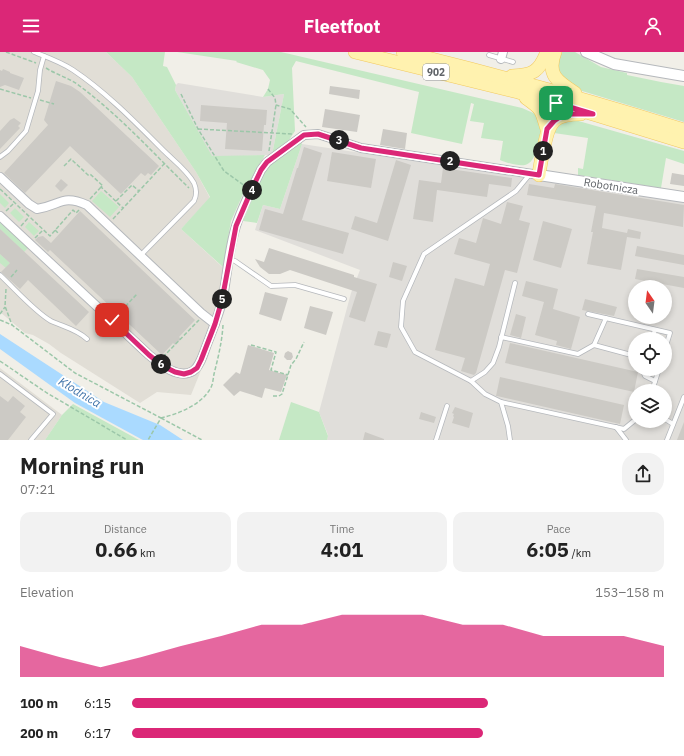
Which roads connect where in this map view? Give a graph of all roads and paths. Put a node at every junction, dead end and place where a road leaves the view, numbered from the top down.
1 (6, 52) edge
2 (34, 52) edge
3 (355, 52) edge
4 (403, 52) edge
5 (554, 53) edge
6 (589, 53) edge
7 (489, 55) dead end
8 (502, 55) edge
9 (44, 56) junction
10 (513, 62) dead end
11 (41, 65) junction
12 (684, 76) edge
13 (502, 77) junction
14 (0, 89) edge
15 (268, 90) dead end
16 (518, 92) junction
17 (181, 94) dead end
18 (36, 99) junction
19 (587, 100) junction
20 (54, 104) dead end
21 (276, 105) junction
22 (593, 114) junction
23 (198, 129) junction
24 (547, 129) junction
25 (684, 130) edge
26 (272, 133) junction
27 (307, 134) junction
28 (684, 142) edge
29 (0, 157) edge
30 (267, 162) junction
31 (165, 163) junction
32 (64, 166) dead end
33 (535, 174) junction
34 (0, 177) edge
35 (101, 187) junction
36 (139, 191) junction
37 (251, 191) junction
38 (197, 194) junction
39 (684, 197) edge
40 (116, 201) junction
41 (14, 203) dead end
42 (91, 203) dead end
43 (123, 208) junction
44 (7, 210) dead end
45 (0, 216) edge
46 (29, 217) dead end
47 (110, 221) dead end
48 (43, 230) dead end
49 (55, 230) dead end
50 (16, 231) junction
51 (59, 234) dead end
52 (30, 244) junction
53 (140, 256) junction
54 (229, 259) junction
55 (17, 270) dead end
56 (0, 275) edge
57 (9, 279) dead end
58 (514, 283) dead end
59 (6, 285) dead end
60 (137, 294) dead end
61 (344, 299) dead end
62 (5, 306) junction
63 (0, 314) edge
64 (588, 314) dead end
65 (199, 317) dead end
66 (606, 318) junction
67 (0, 320) edge
68 (112, 320) junction
69 (224, 322) dead end
70 (12, 324) junction
71 (215, 324) junction
72 (655, 330) joint
73 (665, 332) edge
74 (502, 337) junction
75 (87, 339) dead end
76 (304, 342) dead end
77 (251, 345) dead end
78 (594, 345) junction
79 (628, 354) edge
80 (160, 358) dead end
81 (0, 360) edge
82 (0, 374) edge
83 (288, 375) junction
84 (645, 376) edge
85 (657, 376) edge
86 (471, 381) junction
87 (655, 381) junction
88 (654, 384) edge
89 (273, 396) dead end
90 (684, 397) edge
91 (501, 402) junction
92 (447, 406) dead end
93 (161, 418) junction
94 (673, 424) joint
95 (628, 425) edge
96 (616, 427) junction
97 (31, 440) edge
98 (127, 440) edge
99 (148, 440) edge
100 (202, 440) edge
101 (436, 440) edge
102 (510, 440) edge
103 (626, 440) edge
104 (667, 440) edge

1 - 11 path
2 - 9 lane
3 - 16 main road, 902
4 - 13 main road, 902
5 - 13 main road
5 - 19 main road
6 - 12 street
7 - 8 lane
8 - 10 lane
9 - 11 lane
9 - 38 lane
11 - 18 lane
11 - 31 path
13 - 19 main road, 902
14 - 18 path
15 - 21 path
16 - 22 main road, 902
16 - 24 main road
17 - 23 path
18 - 20 path
18 - 29 lane
19 - 25 main road, 902
21 - 26 path
21 - 27 path
22 - 24 main road
22 - 28 main road, 902
23 - 26 path
23 - 37 path
24 - 33 main road
26 - 27 path
26 - 30 path
27 - 30 street
27 - 33 street
30 - 37 street
31 - 36 path
31 - 38 path
32 - 35 path
33 - 39 street, Robotnicza
33 - 86 lane
34 - 53 street
35 - 40 path
35 - 42 path
36 - 40 path
36 - 43 path
37 - 54 street
38 - 53 lane
40 - 43 path
41 - 44 path
43 - 47 path
45 - 50 street
46 - 50 path
48 - 52 path
49 - 51 path
50 - 52 street
52 - 68 street
53 - 71 street
54 - 61 lane
54 - 71 street
55 - 57 path
56 - 75 lane
58 - 74 lane
59 - 62 path
60 - 68 path
62 - 63 path
62 - 70 path
64 - 66 lane
65 - 80 path
66 - 72 lane
66 - 78 lane
67 - 70 path
68 - 71 street
69 - 93 path
70 - 93 path
72 - 73 lane
74 - 78 lane
74 - 86 lane
76 - 83 path
77 - 83 path
78 - 79 lane
81 - 98 path
82 - 97 lane
83 - 89 path
84 - 87 lane
85 - 87 lane
86 - 91 lane
87 - 88 lane
90 - 94 lane
91 - 96 lane
91 - 102 lane
92 - 101 lane
93 - 99 path
93 - 100 path
94 - 104 lane
95 - 96 lane
96 - 103 lane

